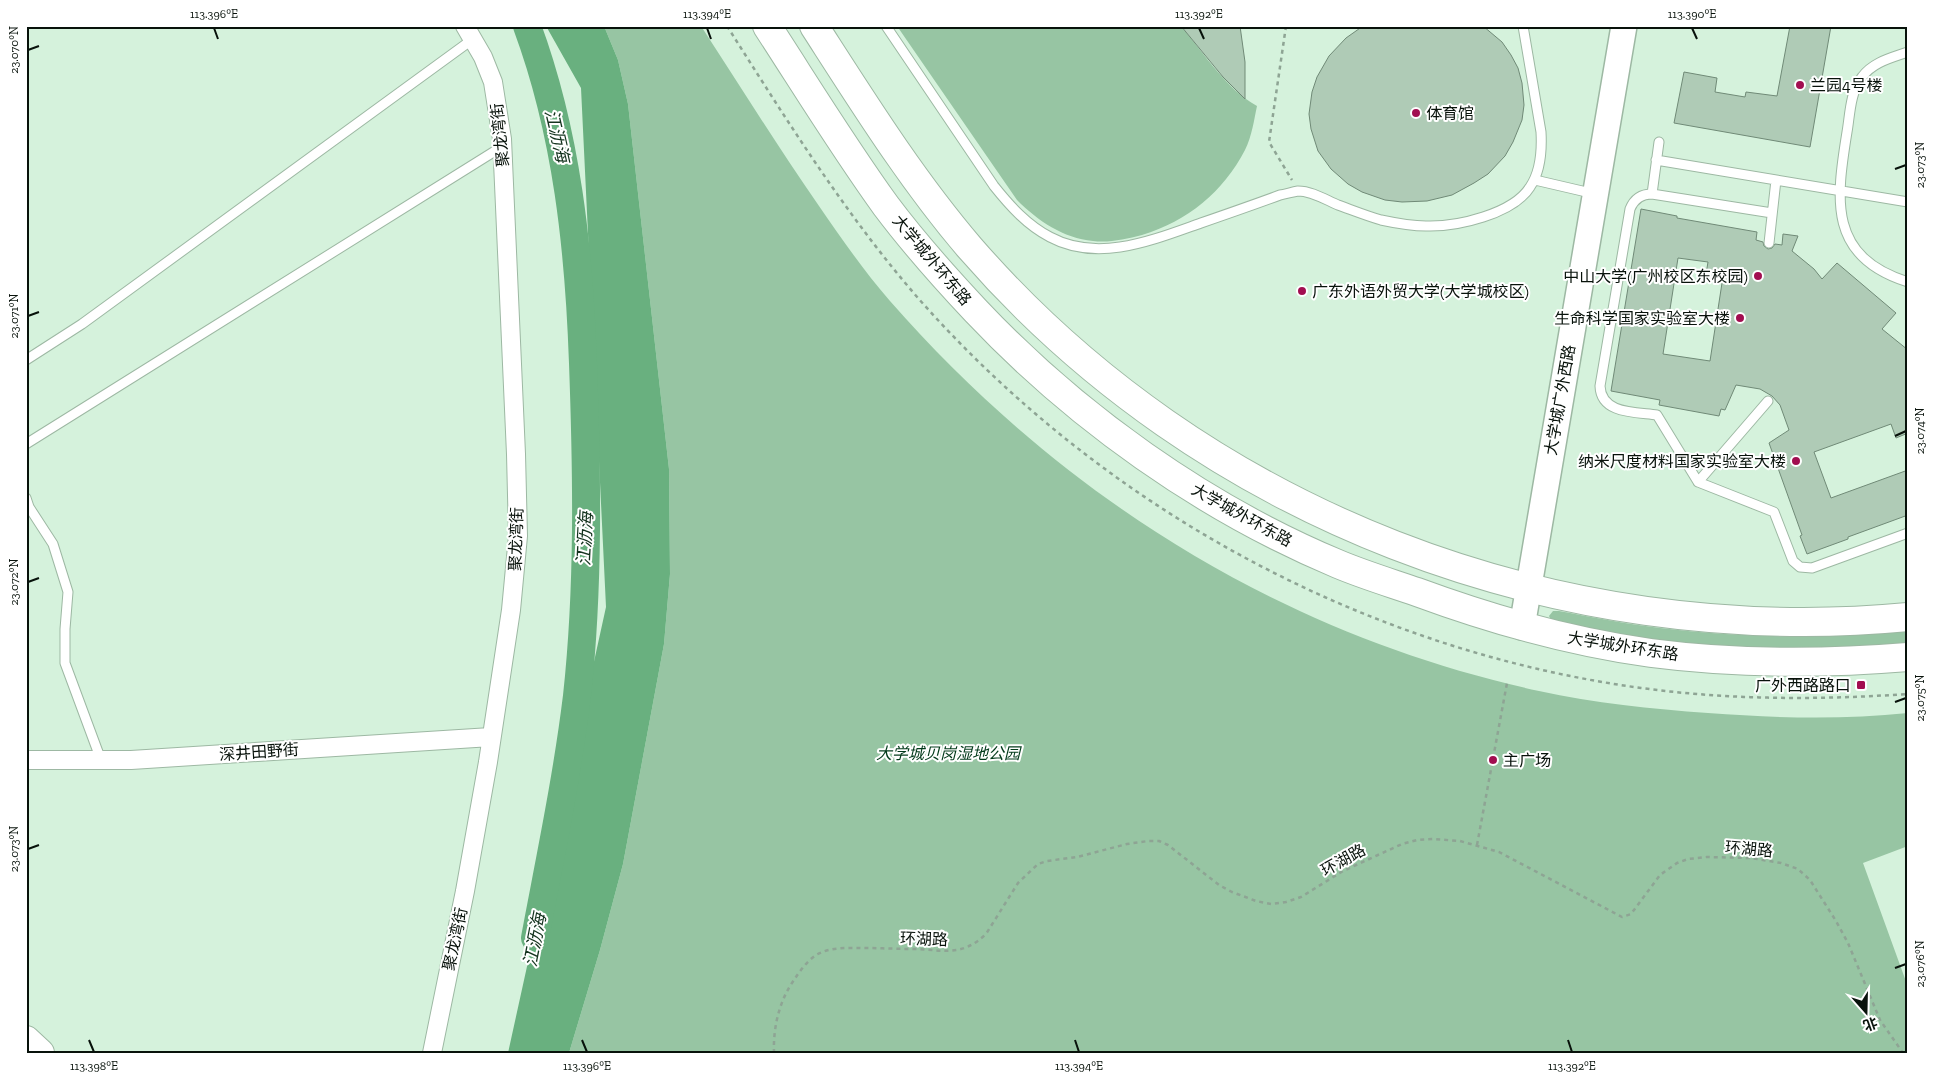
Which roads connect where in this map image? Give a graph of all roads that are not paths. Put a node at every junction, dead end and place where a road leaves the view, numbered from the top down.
1 (767, 26) edge
2 (814, 26) edge
3 (886, 26) edge
4 (1522, 26) edge
5 (1607, 26) edge
6 (1624, 26) edge
7 (469, 32) edge
8 (1908, 52) edge
9 (1659, 142) dead end
10 (503, 146) junction
11 (1656, 160) junction
12 (1534, 180) junction
13 (1776, 180) junction
14 (1839, 190) junction
15 (1587, 192) junction
16 (1652, 194) junction
17 (1908, 202) edge
18 (1772, 213) junction
19 (1769, 243) dead end
20 (1908, 282) edge
21 (26, 360) edge
22 (1768, 401) dead end
23 (26, 444) edge
24 (1698, 482) junction
25 (26, 498) edge
26 (1908, 533) edge
27 (1520, 586) junction
28 (1908, 617) edge
29 (1513, 624) junction
30 (1908, 657) edge
31 (491, 737) junction
32 (26, 760) edge
33 (100, 760) junction
34 (26, 1040) edge
35 (40, 1053) edge
36 (432, 1053) edge

1 - 29 main road, 大学城外环东路
2 - 27 main road
3 - 12 lane
4 - 12 lane
5 - 15 main road, 大学城广外西路
6 - 15 main road, 大学城广外西路
7 - 10 street, 聚龙湾街
7 - 21 lane
8 - 14 lane
9 - 11 lane
10 - 23 lane
10 - 31 street, 聚龙湾街
11 - 13 lane
11 - 16 lane
12 - 15 lane
13 - 14 lane
13 - 18 lane
14 - 17 lane
14 - 20 lane
15 - 27 main road, 大学城广外西路
16 - 18 lane
16 - 24 lane
18 - 19 lane
22 - 24 lane
24 - 26 lane
25 - 33 lane
27 - 28 main road
27 - 29 main road, 大学城广外西路
29 - 30 main road, 大学城外环东路
31 - 33 street, 深井田野街
31 - 36 street, 聚龙湾街
32 - 33 street, 深井田野街
34 - 35 main road

